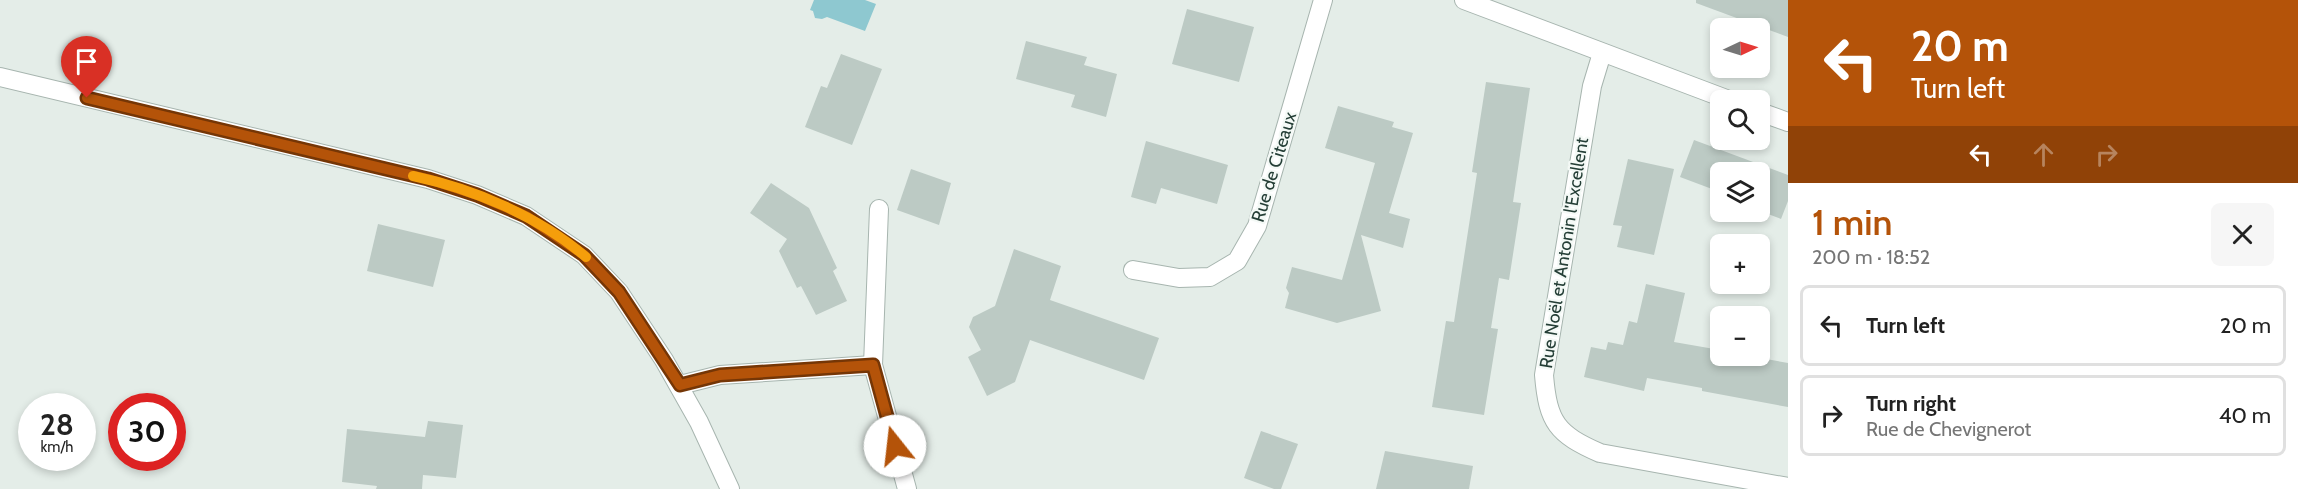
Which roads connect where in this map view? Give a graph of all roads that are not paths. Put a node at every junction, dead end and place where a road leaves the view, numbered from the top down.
1 (1323, 0) edge
2 (1464, 0) edge
3 (1602, 53) junction
4 (0, 77) edge
5 (1710, 93) edge
6 (1770, 116) edge
7 (1788, 122) edge
8 (879, 209) dead end
9 (1133, 270) dead end
10 (873, 365) junction
11 (680, 385) junction
12 (1788, 487) edge
13 (730, 489) edge
14 (907, 489) edge

1 - 9 street, Rue de Citeaux
2 - 3 street
3 - 5 street
3 - 12 street, Rue Noël et Antonin l'Excellent
4 - 11 street
6 - 7 street
8 - 10 street
10 - 11 street
10 - 14 street
11 - 13 street

